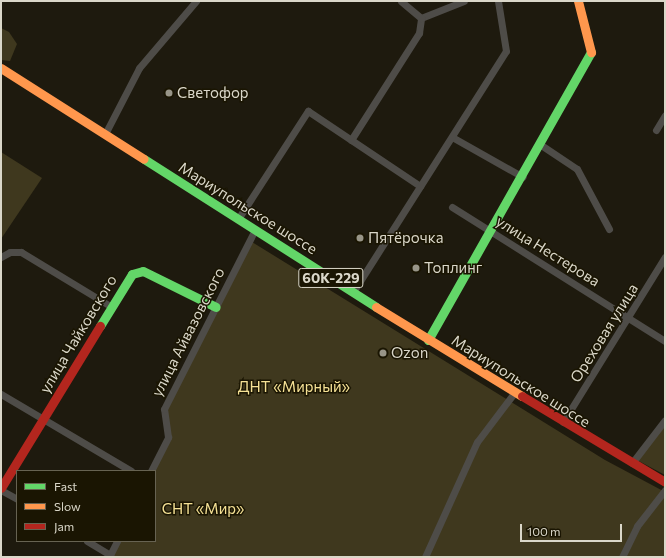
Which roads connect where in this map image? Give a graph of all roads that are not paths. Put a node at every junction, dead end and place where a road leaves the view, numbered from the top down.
1 (196, 1) edge
2 (402, 1) edge
3 (464, 1) edge
4 (498, 1) edge
5 (578, 1) edge
6 (421, 18) junction
7 (1, 68) edge
8 (665, 115) edge
9 (656, 130) dead end
10 (105, 134) junction
11 (452, 137) junction
12 (351, 140) junction
13 (541, 145) junction
14 (523, 177) junction
15 (420, 186) junction
16 (452, 207) dead end
17 (238, 219) junction
18 (609, 229) dead end
19 (255, 230) junction
20 (492, 231) junction
21 (1, 257) edge
22 (665, 257) edge
23 (353, 292) junction
24 (110, 306) junction
25 (216, 307) junction
26 (630, 318) junction
27 (428, 340) junction
28 (665, 341) edge
29 (514, 393) junction
30 (1, 394) edge
31 (44, 418) junction
32 (665, 420) edge
33 (563, 422) junction
34 (632, 463) junction
35 (129, 470) edge
36 (152, 470) edge
37 (665, 482) edge
38 (1, 489) edge
39 (665, 490) edge
40 (16, 498) edge
41 (89, 542) edge
42 (117, 542) edge
43 (110, 556) edge
44 (425, 557) edge
45 (622, 557) edge

1 - 10 street
2 - 6 street
3 - 6 street
4 - 11 street
5 - 13 main road
6 - 12 street
7 - 10 main road, Мариупольское шоссе / 60К-229
8 - 9 street
10 - 17 main road, Мариупольское шоссе / 60К-229
11 - 14 street
11 - 15 street
12 - 15 street
12 - 17 street
13 - 14 main road
13 - 18 street
14 - 20 main road
15 - 23 street
16 - 20 street, улица Нестерова
17 - 19 main road, Мариупольское шоссе / 60К-229
19 - 23 main road, Мариупольское шоссе / 60К-229
19 - 25 street, улица Айвазовского
20 - 26 street, улица Нестерова
20 - 27 main road
21 - 24 street
22 - 26 street, Ореховая улица
23 - 27 main road, Мариупольское шоссе / 60К-229
24 - 25 main road, улица Чайковского
24 - 31 main road, улица Чайковского
25 - 36 street, улица Айвазовского
26 - 28 street, улица Нестерова
26 - 33 street, Ореховая улица
27 - 29 main road, Мариупольское шоссе / 60К-229
29 - 33 main road, Мариупольское шоссе / 60К-229
29 - 44 street
30 - 31 street
31 - 35 street
31 - 38 main road, улица Чайковского
32 - 34 street
33 - 34 main road, Мариупольское шоссе / 60К-229
34 - 37 main road, Мариупольское шоссе / 60К-229
38 - 40 street
39 - 45 street
41 - 43 street
42 - 43 street

